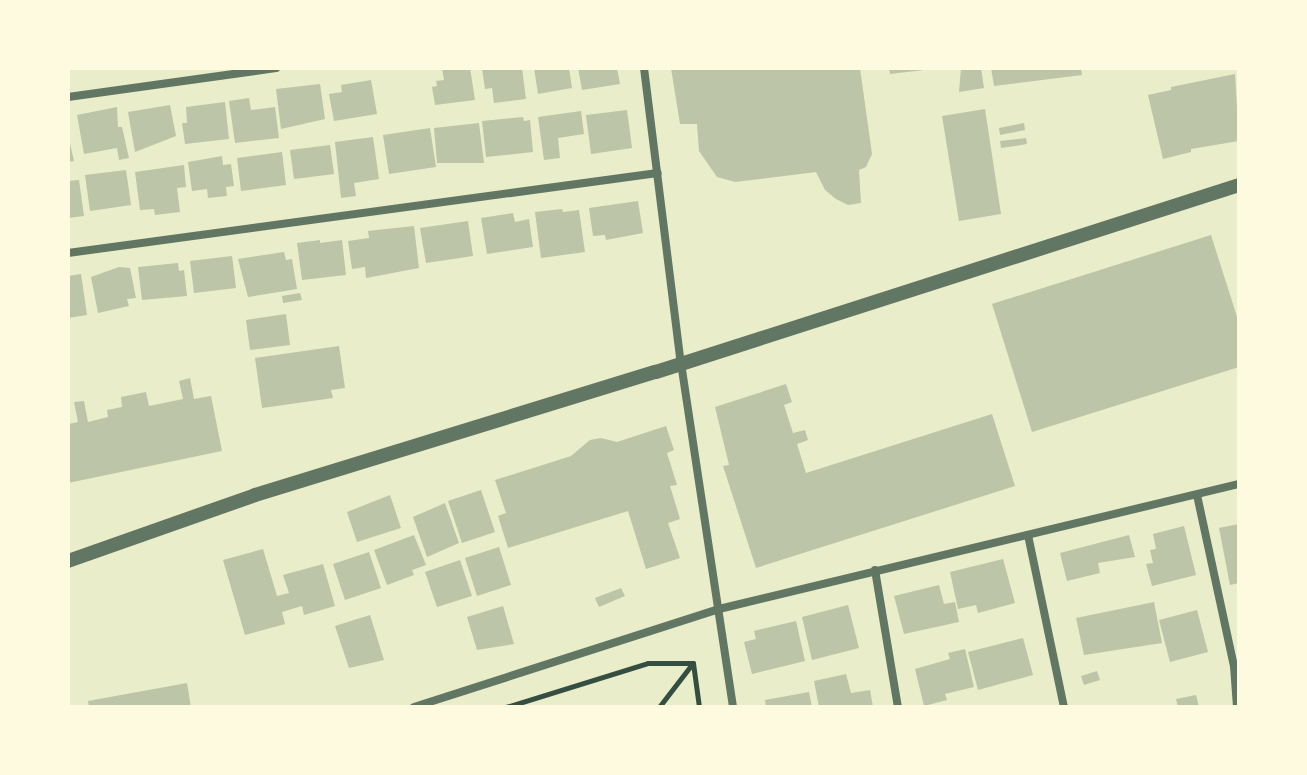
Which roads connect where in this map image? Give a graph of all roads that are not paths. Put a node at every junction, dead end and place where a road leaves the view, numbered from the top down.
1 (276, 68) edge
2 (644, 68) edge
3 (68, 97) edge
4 (658, 173) junction
5 (1239, 185) edge
6 (68, 253) edge
7 (681, 363) junction
8 (1239, 484) edge
9 (1197, 495) junction
10 (1028, 535) junction
11 (68, 561) edge
12 (875, 570) junction
13 (719, 609) junction
14 (414, 707) edge
15 (733, 707) edge
16 (898, 707) edge
17 (1064, 707) edge
18 (1237, 707) edge

1 - 3 street
2 - 4 street
4 - 6 street
4 - 7 street
5 - 7 street
7 - 11 street
7 - 13 street
8 - 9 street
9 - 10 street
9 - 18 street
10 - 12 street
10 - 17 street
12 - 13 street
12 - 16 street
13 - 14 street
13 - 15 street

